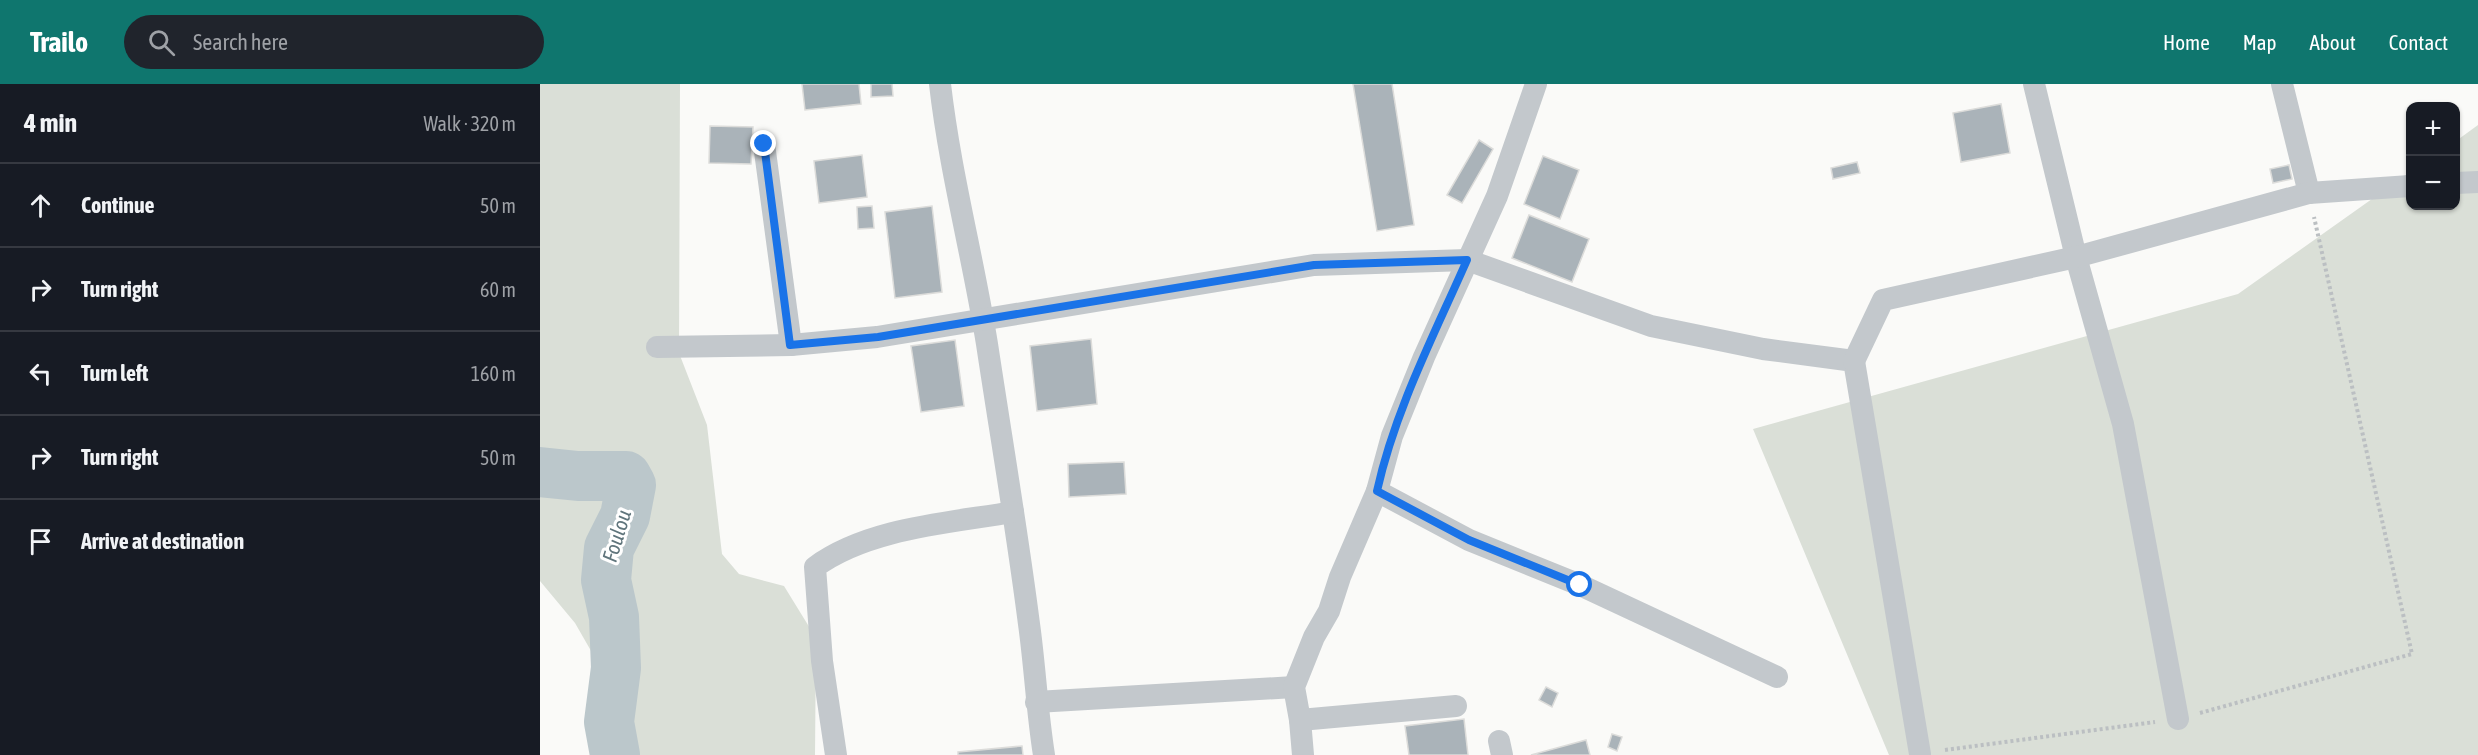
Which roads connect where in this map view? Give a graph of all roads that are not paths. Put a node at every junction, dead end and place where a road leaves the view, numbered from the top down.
1 (940, 84) edge
2 (1536, 84) edge
3 (2034, 84) edge
4 (2282, 84) edge
5 (764, 144) dead end
6 (2478, 182) edge
7 (2460, 183) edge
8 (2406, 186) edge
9 (2309, 193) junction
10 (2076, 257) junction
11 (1467, 260) junction
12 (983, 318) junction
13 (790, 345) junction
14 (657, 347) dead end
15 (1854, 361) junction
16 (1377, 491) junction
17 (1013, 512) junction
18 (1777, 676) dead end
19 (1294, 687) junction
20 (1036, 702) junction
21 (1456, 706) dead end
22 (2178, 719) road end
23 (1300, 720) junction
24 (1920, 754) edge
25 (836, 755) edge
26 (1044, 755) edge
27 (1303, 755) edge

1 - 12 street
2 - 11 street
3 - 10 street
4 - 9 street
5 - 13 street
6 - 7 street
8 - 9 street
9 - 10 street
10 - 15 street
10 - 22 street
11 - 12 street
11 - 15 street
11 - 16 street
12 - 13 street
12 - 17 street
13 - 14 street
15 - 24 street
16 - 18 street
16 - 19 street
17 - 20 street
17 - 25 street
19 - 20 street
19 - 23 street
20 - 26 street
21 - 23 street
23 - 27 street

